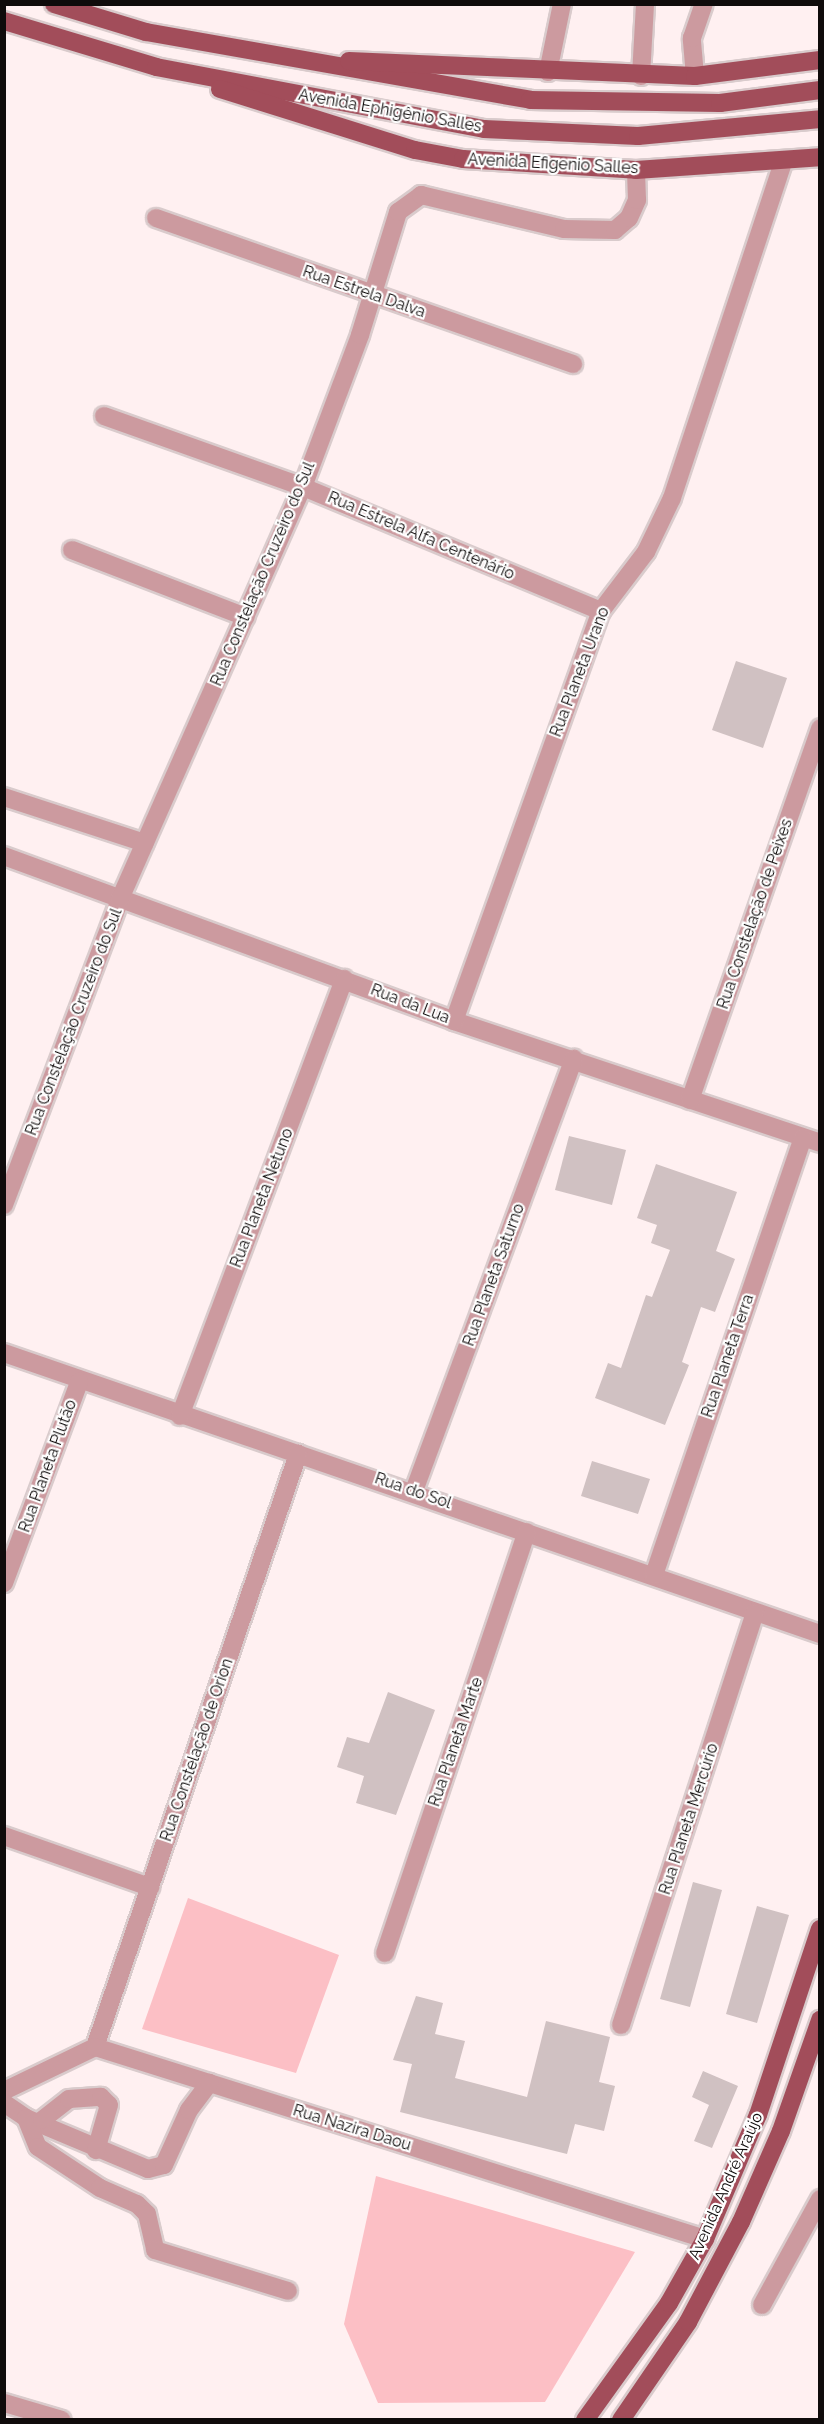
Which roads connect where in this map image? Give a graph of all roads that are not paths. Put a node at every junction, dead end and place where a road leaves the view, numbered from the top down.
1 (54, 4) edge
2 (562, 4) edge
3 (645, 4) edge
4 (704, 4) edge
5 (102, 11) edge
6 (4, 21) edge
7 (270, 57) junction
8 (819, 60) edge
9 (156, 68) junction
10 (548, 72) junction
11 (641, 76) junction
12 (695, 76) junction
13 (819, 90) edge
14 (819, 119) edge
15 (819, 157) edge
16 (783, 164) junction
17 (636, 170) junction
18 (156, 218) dead end
19 (372, 295) junction
20 (573, 364) dead end
21 (104, 416) dead end
22 (303, 486) junction
23 (72, 550) dead end
24 (601, 611) junction
25 (246, 617) junction
26 (819, 728) edge
27 (4, 797) edge
28 (145, 843) junction
29 (4, 856) edge
30 (120, 899) junction
31 (344, 979) junction
32 (454, 1020) junction
33 (574, 1059) junction
34 (690, 1100) junction
35 (811, 1141) edge
36 (4, 1205) edge
37 (4, 1353) edge
38 (79, 1382) junction
39 (180, 1416) junction
40 (298, 1454) junction
41 (414, 1491) junction
42 (527, 1532) junction
43 (654, 1575) junction
44 (4, 1583) edge
45 (755, 1613) junction
46 (819, 1634) edge
47 (4, 1836) edge
48 (150, 1887) junction
49 (819, 1929) edge
50 (385, 1953) dead end
51 (819, 2020) edge
52 (621, 2025) dead end
53 (95, 2047) junction
54 (815, 2053) edge
55 (209, 2083) junction
56 (4, 2091) edge
57 (4, 2103) edge
58 (34, 2119) junction
59 (96, 2150) junction
60 (819, 2199) edge
61 (705, 2239) junction
62 (288, 2291) dead end
63 (762, 2305) dead end
64 (4, 2403) edge
65 (62, 2420) edge
66 (585, 2420) edge
67 (621, 2420) edge

1 - 5 main road, Avenida Ephigênio Salles
2 - 10 street
3 - 11 street
4 - 12 street
5 - 7 main road, Avenida Ephigênio Salles
6 - 9 main road, Avenida Ephigênio Salles
7 - 10 main road, Avenida Ephigênio Salles
7 - 13 main road, Avenida Ephigênio Salles
8 - 12 main road, Avenida Ephigênio Salles
9 - 14 main road, Avenida Ephigênio Salles
9 - 17 main road, Avenida Efigenio Salles
10 - 11 main road, Avenida Ephigênio Salles
11 - 12 main road, Avenida Ephigênio Salles
15 - 16 main road, Avenida Efigenio Salles
16 - 17 main road, Avenida Efigenio Salles
16 - 24 street, Rua Planeta Urano
17 - 19 street, Rua Constelação Cruzeiro do Sul
18 - 19 street, Rua Estrela Dalva
19 - 20 street, Rua Estrela Dalva
19 - 22 street, Rua Constelação Cruzeiro do Sul
21 - 22 street, Rua Estrela Alfa Centenário
22 - 24 street, Rua Estrela Alfa Centenário
22 - 25 street, Rua Constelação Cruzeiro do Sul
23 - 25 street
24 - 32 street, Rua Planeta Urano
25 - 28 street, Rua Constelação Cruzeiro do Sul
26 - 34 street, Rua Constelação de Peixes
27 - 28 street
28 - 30 street, Rua Constelação Cruzeiro do Sul
29 - 30 street, Rua da Lua
30 - 31 street, Rua da Lua
30 - 36 street, Rua Constelação Cruzeiro do Sul
31 - 32 street, Rua da Lua
31 - 39 street, Rua Planeta Netuno
32 - 33 street, Rua da Lua
33 - 34 street, Rua da Lua
33 - 41 street, Rua Planeta Saturno
34 - 35 street, Rua da Lua
35 - 43 street, Rua Planeta Terra
37 - 38 street, Rua do Sol
38 - 39 street, Rua do Sol
38 - 44 street, Rua Planeta Plutão
39 - 40 street, Rua do Sol
40 - 41 street, Rua do Sol
40 - 48 street, Rua Constelação de Orion
41 - 42 street, Rua do Sol
42 - 43 street, Rua do Sol
42 - 50 street, Rua Planeta Marte
43 - 45 street, Rua do Sol
45 - 46 street, Rua do Sol
45 - 52 street, Rua Planeta Mercúrio
47 - 48 street
48 - 53 street, Rua Constelação de Orion
49 - 61 main road, Avenida André Araújo
51 - 54 main road, Avenida André Araújo
53 - 55 street, Rua Nazira Daou
53 - 56 street
54 - 67 main road, Avenida André Araújo
55 - 59 street
55 - 61 street, Rua Nazira Daou
57 - 58 street
58 - 59 street
58 - 59 street
58 - 62 street
60 - 63 street
61 - 66 main road, Avenida André Araújo
64 - 65 street

